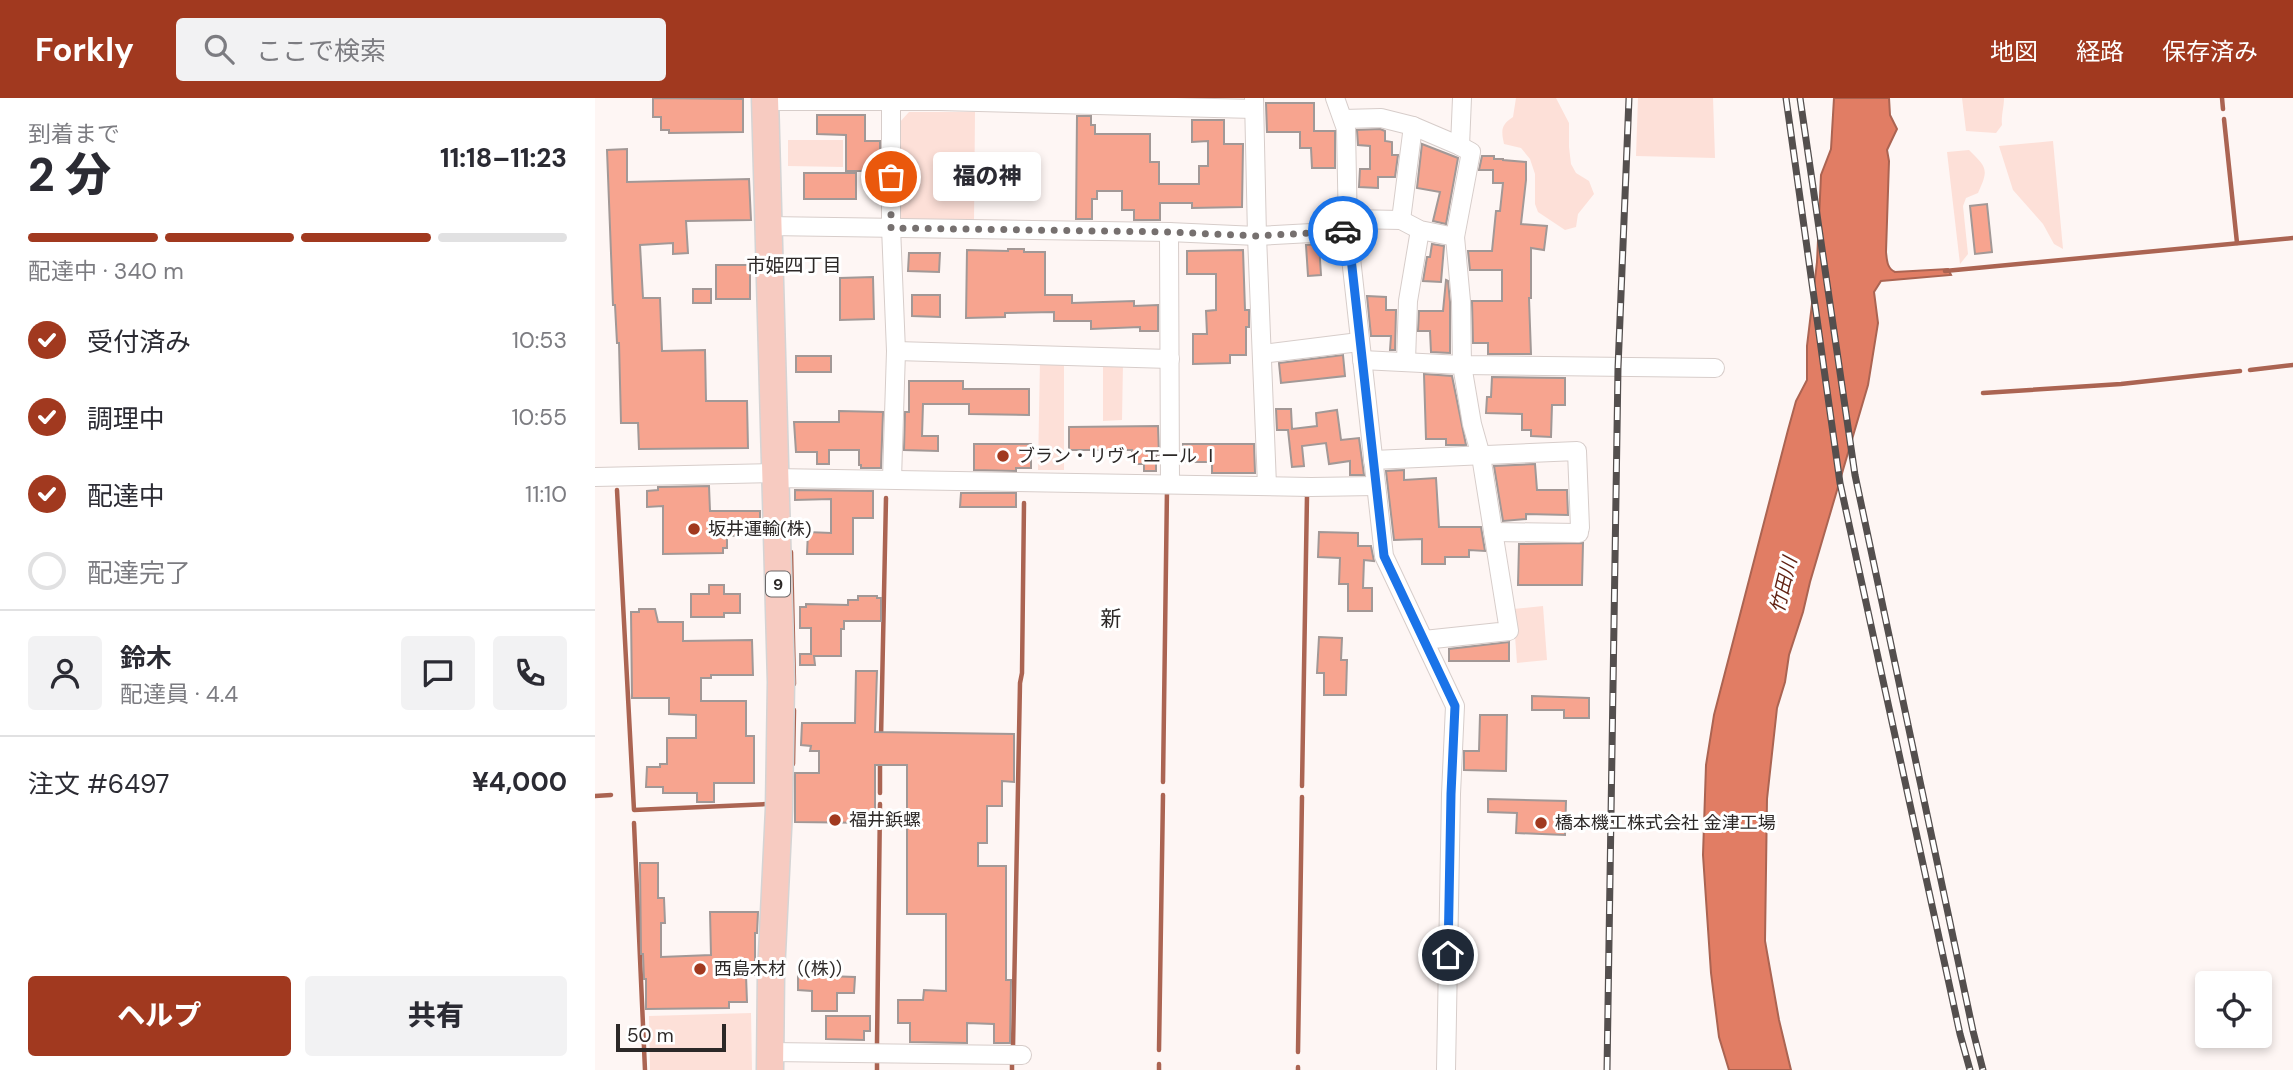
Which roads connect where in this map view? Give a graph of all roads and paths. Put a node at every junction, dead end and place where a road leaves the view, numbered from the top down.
1 (1335, 98) edge
2 (1462, 98) edge
3 (765, 100) edge
4 (1008, 100) edge
5 (891, 101) junction
6 (1254, 103) edge
7 (1343, 119) junction
8 (1413, 126) junction
9 (1460, 146) junction
10 (1401, 220) junction
11 (1348, 225) junction
12 (768, 226) junction
13 (891, 228) junction
14 (1420, 230) junction
15 (1169, 232) junction
16 (1257, 236) junction
17 (1455, 237) junction
18 (895, 351) junction
19 (1360, 351) junction
20 (1262, 354) junction
21 (1170, 359) junction
22 (1406, 361) junction
23 (1462, 365) junction
24 (1715, 368) dead end
25 (1481, 456) junction
26 (1373, 460) junction
27 (774, 475) junction
28 (595, 477) edge
29 (892, 479) junction
30 (1170, 484) junction
31 (1267, 485) junction
32 (1376, 486) junction
33 (1493, 532) junction
34 (1424, 640) junction
35 (1022, 1055) dead end
36 (770, 1061) edge
37 (1446, 1070) edge

1 - 7 street
2 - 9 street
3 - 5 street
3 - 12 main road, 9
4 - 5 street
4 - 6 street
5 - 13 street
6 - 16 street
7 - 8 street
7 - 11 street
8 - 9 street
8 - 10 street
9 - 17 street
10 - 11 street
10 - 14 street
11 - 16 street
11 - 19 street
12 - 13 street
12 - 27 main road, 9
13 - 15 street
13 - 18 street
14 - 17 street
14 - 22 street
15 - 16 street
15 - 21 street
16 - 20 street
17 - 23 street
18 - 21 street
18 - 29 street
19 - 20 street
19 - 22 street
19 - 26 street
20 - 31 street
21 - 30 street
22 - 23 street
23 - 24 street
23 - 25 street
25 - 26 street
25 - 33 street
25 - 33 street
26 - 32 street
27 - 28 street
27 - 29 street
27 - 36 main road, 9
29 - 30 street
30 - 31 street
31 - 32 street
32 - 34 street
33 - 34 street
34 - 37 street
35 - 36 street

